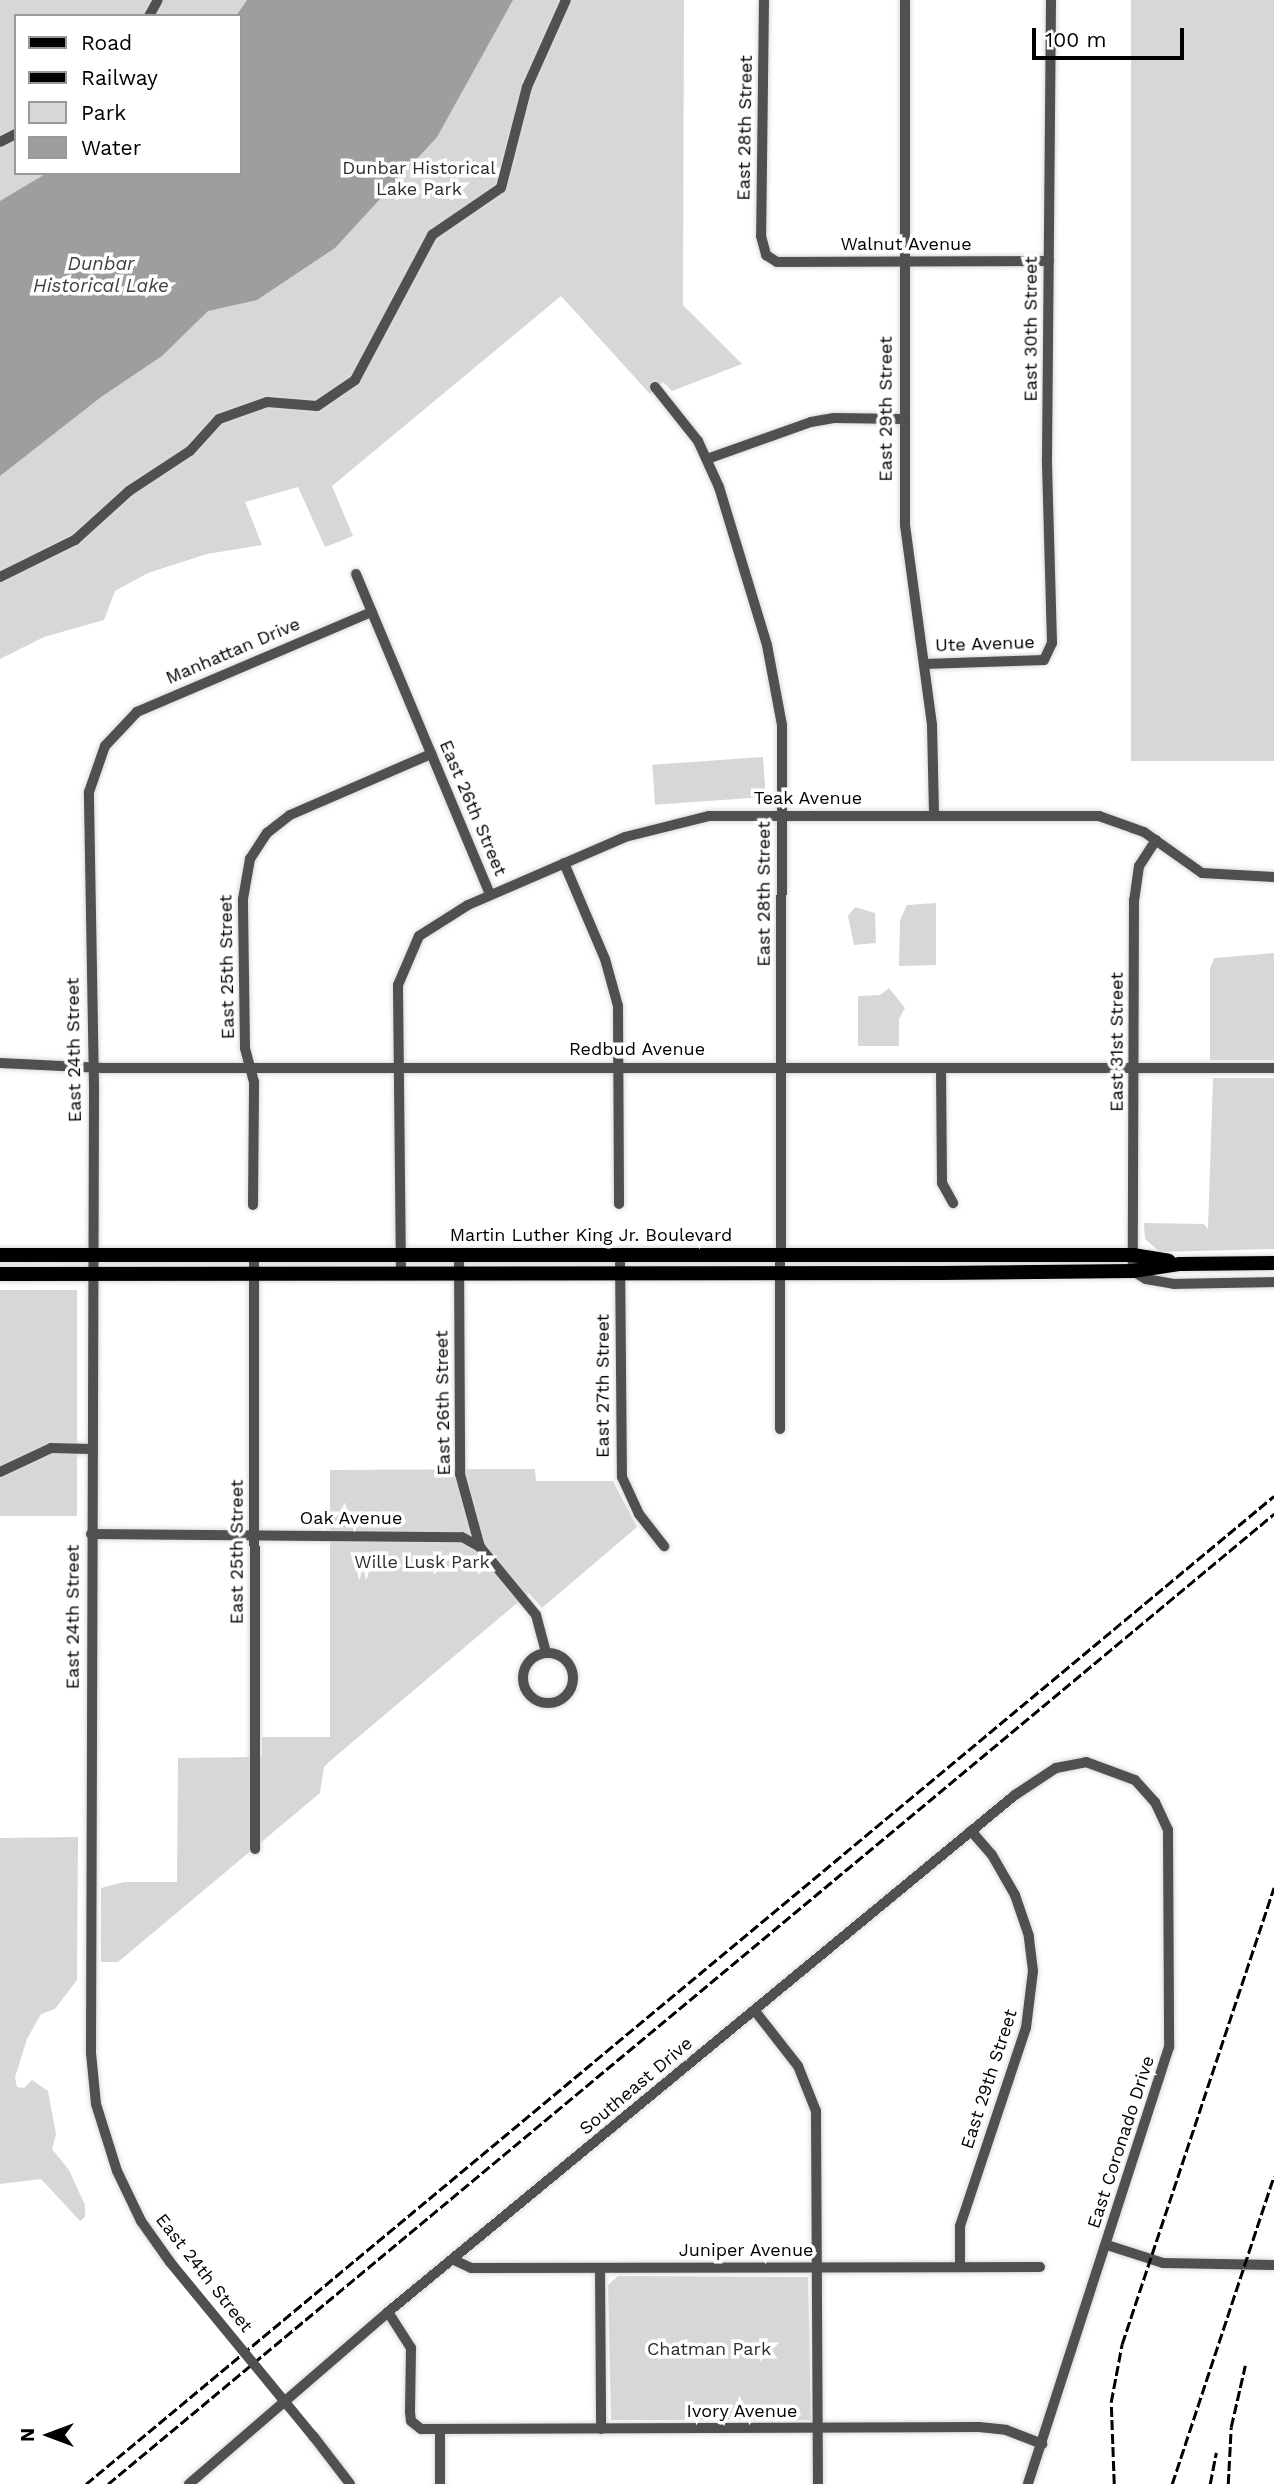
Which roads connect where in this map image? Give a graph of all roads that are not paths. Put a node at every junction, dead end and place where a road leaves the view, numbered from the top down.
1 (566, 0) edge
2 (764, 0) edge
3 (905, 0) edge
4 (1051, 0) edge
5 (766, 255) joint
6 (1049, 261) junction
7 (905, 262) junction
8 (655, 387) dead end
9 (904, 419) junction
10 (707, 459) junction
11 (356, 574) dead end
12 (0, 576) edge
13 (372, 612) junction
14 (1046, 657) joint
15 (924, 664) junction
16 (115, 733) joint
17 (431, 754) junction
18 (782, 815) junction
19 (934, 816) junction
20 (1156, 840) junction
21 (564, 863) junction
22 (1274, 877) edge
23 (491, 895) junction
24 (0, 1063) edge
25 (398, 1065) junction
26 (92, 1066) junction
27 (620, 1066) junction
28 (250, 1067) junction
29 (780, 1067) junction
30 (941, 1068) junction
31 (1134, 1069) junction
32 (1274, 1069) edge
33 (953, 1203) dead end
34 (619, 1204) dead end
35 (253, 1205) dead end
36 (92, 1253) junction
37 (401, 1253) junction
38 (779, 1253) junction
39 (254, 1254) junction
40 (620, 1254) junction
41 (0, 1255) edge
42 (459, 1255) junction
43 (1133, 1255) junction
44 (1274, 1263) edge
45 (1180, 1264) junction
46 (1133, 1271) junction
47 (92, 1273) junction
48 (254, 1273) junction
49 (459, 1273) junction
50 (619, 1273) junction
51 (779, 1273) junction
52 (0, 1274) edge
53 (401, 1274) junction
54 (1274, 1282) edge
55 (780, 1429) dead end
56 (91, 1449) junction
57 (0, 1472) edge
58 (91, 1534) junction
59 (254, 1536) junction
60 (664, 1546) dead end
61 (480, 1547) junction
62 (546, 1653) junction
63 (1124, 1774) joint
64 (971, 1830) junction
65 (255, 1849) dead end
66 (755, 2011) junction
67 (1107, 2245) junction
68 (454, 2260) junction
69 (1274, 2265) edge
70 (960, 2267) junction
71 (1040, 2267) dead end
72 (600, 2268) junction
73 (818, 2268) junction
74 (388, 2312) junction
75 (818, 2428) junction
76 (440, 2429) junction
77 (601, 2429) junction
78 (1042, 2444) junction
79 (189, 2484) edge
80 (350, 2484) edge
81 (440, 2484) edge
82 (818, 2484) edge
83 (1028, 2484) edge

1 - 12 street
2 - 5 street, East 28th Street
3 - 7 street, East 29th Street
4 - 6 street, East 30th Street
5 - 7 street, Walnut Avenue
6 - 7 street, Walnut Avenue
6 - 14 street, East 30th Street
7 - 9 street, East 29th Street
8 - 10 street, East 28th Street
9 - 10 street
9 - 15 street, East 29th Street
10 - 18 street, East 28th Street
11 - 13 street, East 26th Street
13 - 16 street, Manhattan Drive
13 - 17 street, East 26th Street
14 - 15 street, Ute Avenue
15 - 19 street, East 29th Street
16 - 26 street, East 24th Street
17 - 23 street, East 26th Street
17 - 28 street, East 25th Street
18 - 19 street, Teak Avenue
18 - 21 street, Teak Avenue
18 - 29 street, East 28th Street
19 - 20 street, Teak Avenue
20 - 22 street
20 - 31 street, East 31st Street
21 - 23 street, Teak Avenue
21 - 27 street
23 - 25 street, East 26th Street
24 - 26 street, Redbud Avenue
25 - 27 street, Redbud Avenue
25 - 28 street, Redbud Avenue
25 - 37 street, East 26th Street
26 - 28 street, Redbud Avenue
26 - 36 street, East 24th Street
27 - 29 street, Redbud Avenue
27 - 34 street
28 - 35 street, East 25th Street
29 - 30 street, Redbud Avenue
29 - 38 street, East 28th Street
30 - 31 street, Redbud Avenue
30 - 33 street
31 - 32 street, Redbud Avenue
31 - 43 street, East 31st Street
36 - 39 main road, Martin Luther King Jr. Boulevard
36 - 41 main road, Martin Luther King Jr. Boulevard
36 - 47 street, East 24th Street
37 - 39 main road, Martin Luther King Jr. Boulevard
37 - 42 main road, Martin Luther King Jr. Boulevard
37 - 53 street, East 26th Street
38 - 40 main road, Martin Luther King Jr. Boulevard
38 - 43 main road, Martin Luther King Jr. Boulevard
38 - 51 street, East 28th Street
39 - 48 street, East 25th Street
40 - 42 main road, Martin Luther King Jr. Boulevard
40 - 50 street, East 27th Street
42 - 49 street, East 26th Street
43 - 45 main road, Martin Luther King Jr. Boulevard
43 - 46 street, East 31st Street
44 - 45 main road, Martin Luther King Jr. Boulevard
45 - 46 main road, Martin Luther King Jr. Boulevard
46 - 51 main road, Martin Luther King Jr. Boulevard
46 - 54 street
47 - 48 main road, Martin Luther King Jr. Boulevard
47 - 52 main road, Martin Luther King Jr. Boulevard
47 - 56 street, East 24th Street
48 - 53 main road, Martin Luther King Jr. Boulevard
48 - 59 street, East 25th Street
49 - 50 main road, Martin Luther King Jr. Boulevard
49 - 53 main road, Martin Luther King Jr. Boulevard
49 - 61 street, East 26th Street
50 - 51 main road, Martin Luther King Jr. Boulevard
50 - 60 street, East 27th Street
51 - 55 street, East 28th Street
56 - 57 street
56 - 58 street, East 24th Street
58 - 59 street, Oak Avenue
58 - 80 street, East 24th Street, bridge
59 - 61 street, Oak Avenue
59 - 65 street, East 25th Street
61 - 62 street
62 - 62 street
63 - 64 street, Southeast Drive
63 - 67 street, East Coronado Drive
64 - 66 street, Southeast Drive
64 - 70 street, East 29th Street
66 - 68 street, Southeast Drive
66 - 73 street
67 - 69 street
67 - 78 street, East Coronado Drive
68 - 72 street, Juniper Avenue
68 - 74 street, Southeast Drive
70 - 71 street, Juniper Avenue
70 - 73 street, Juniper Avenue
72 - 73 street, Juniper Avenue
72 - 77 street
73 - 75 street
74 - 76 street
74 - 79 street, Southeast Drive
75 - 77 street, Ivory Avenue
75 - 78 street, Ivory Avenue
75 - 82 street
76 - 77 street, Ivory Avenue
76 - 81 street
78 - 83 street, East Coronado Drive

